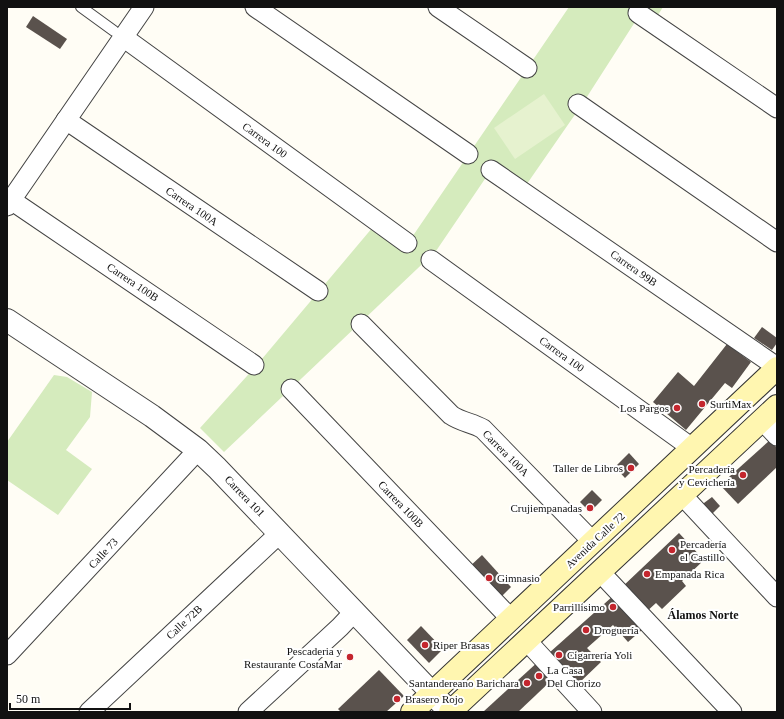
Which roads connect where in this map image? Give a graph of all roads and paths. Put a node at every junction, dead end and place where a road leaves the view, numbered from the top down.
1 (81, 7) edge
2 (144, 7) edge
3 (255, 7) edge
4 (438, 7) edge
5 (638, 13) dead end
6 (118, 34) junction
7 (527, 68) dead end
8 (578, 104) dead end
9 (777, 108) edge
10 (66, 120) junction
11 (468, 154) dead end
12 (491, 170) dead end
13 (9, 203) edge
14 (777, 242) edge
15 (407, 243) dead end
16 (432, 260) dead end
17 (318, 291) dead end
18 (7, 320) edge
19 (361, 324) dead end
20 (254, 365) dead end
21 (777, 368) edge
22 (291, 389) dead end
23 (769, 413) edge
24 (777, 436) edge
25 (692, 448) junction
26 (198, 450) junction
27 (682, 495) junction
28 (280, 533) junction
29 (593, 542) junction
30 (600, 572) junction
31 (777, 597) edge
32 (354, 611) junction
33 (511, 619) junction
34 (527, 641) junction
35 (7, 655) edge
36 (432, 693) junction
37 (89, 712) edge
38 (248, 712) edge
39 (412, 712) edge
40 (450, 712) edge
41 (592, 712) edge
42 (732, 712) edge

1 - 6 lane, Carrera 100
2 - 6 street
3 - 11 street
4 - 7 street
5 - 9 street
6 - 10 street
6 - 15 street, Carrera 100
8 - 14 street
10 - 13 street
10 - 17 street, Carrera 100A
12 - 21 street, Carrera 99B
13 - 20 street, Carrera 100B
16 - 25 street, Carrera 100
18 - 26 street, Carrera 101
19 - 29 street, Carrera 100A
21 - 25 main road, Avenida Calle 72
22 - 33 street, Carrera 100B
23 - 24 street
23 - 27 main road
25 - 29 main road, Avenida Calle 72
26 - 28 street, Carrera 101
26 - 35 street, Calle 73
27 - 30 main road
27 - 31 street
28 - 32 street, Carrera 101
28 - 37 street, Calle 72B
29 - 33 main road, Avenida Calle 72
30 - 34 main road
30 - 42 street
32 - 36 street, Carrera 101
32 - 38 street
33 - 36 main road, Avenida Calle 72
34 - 40 main road
34 - 41 street
36 - 39 main road, Avenida Calle 72
36 - 40 street, Carrera 101

